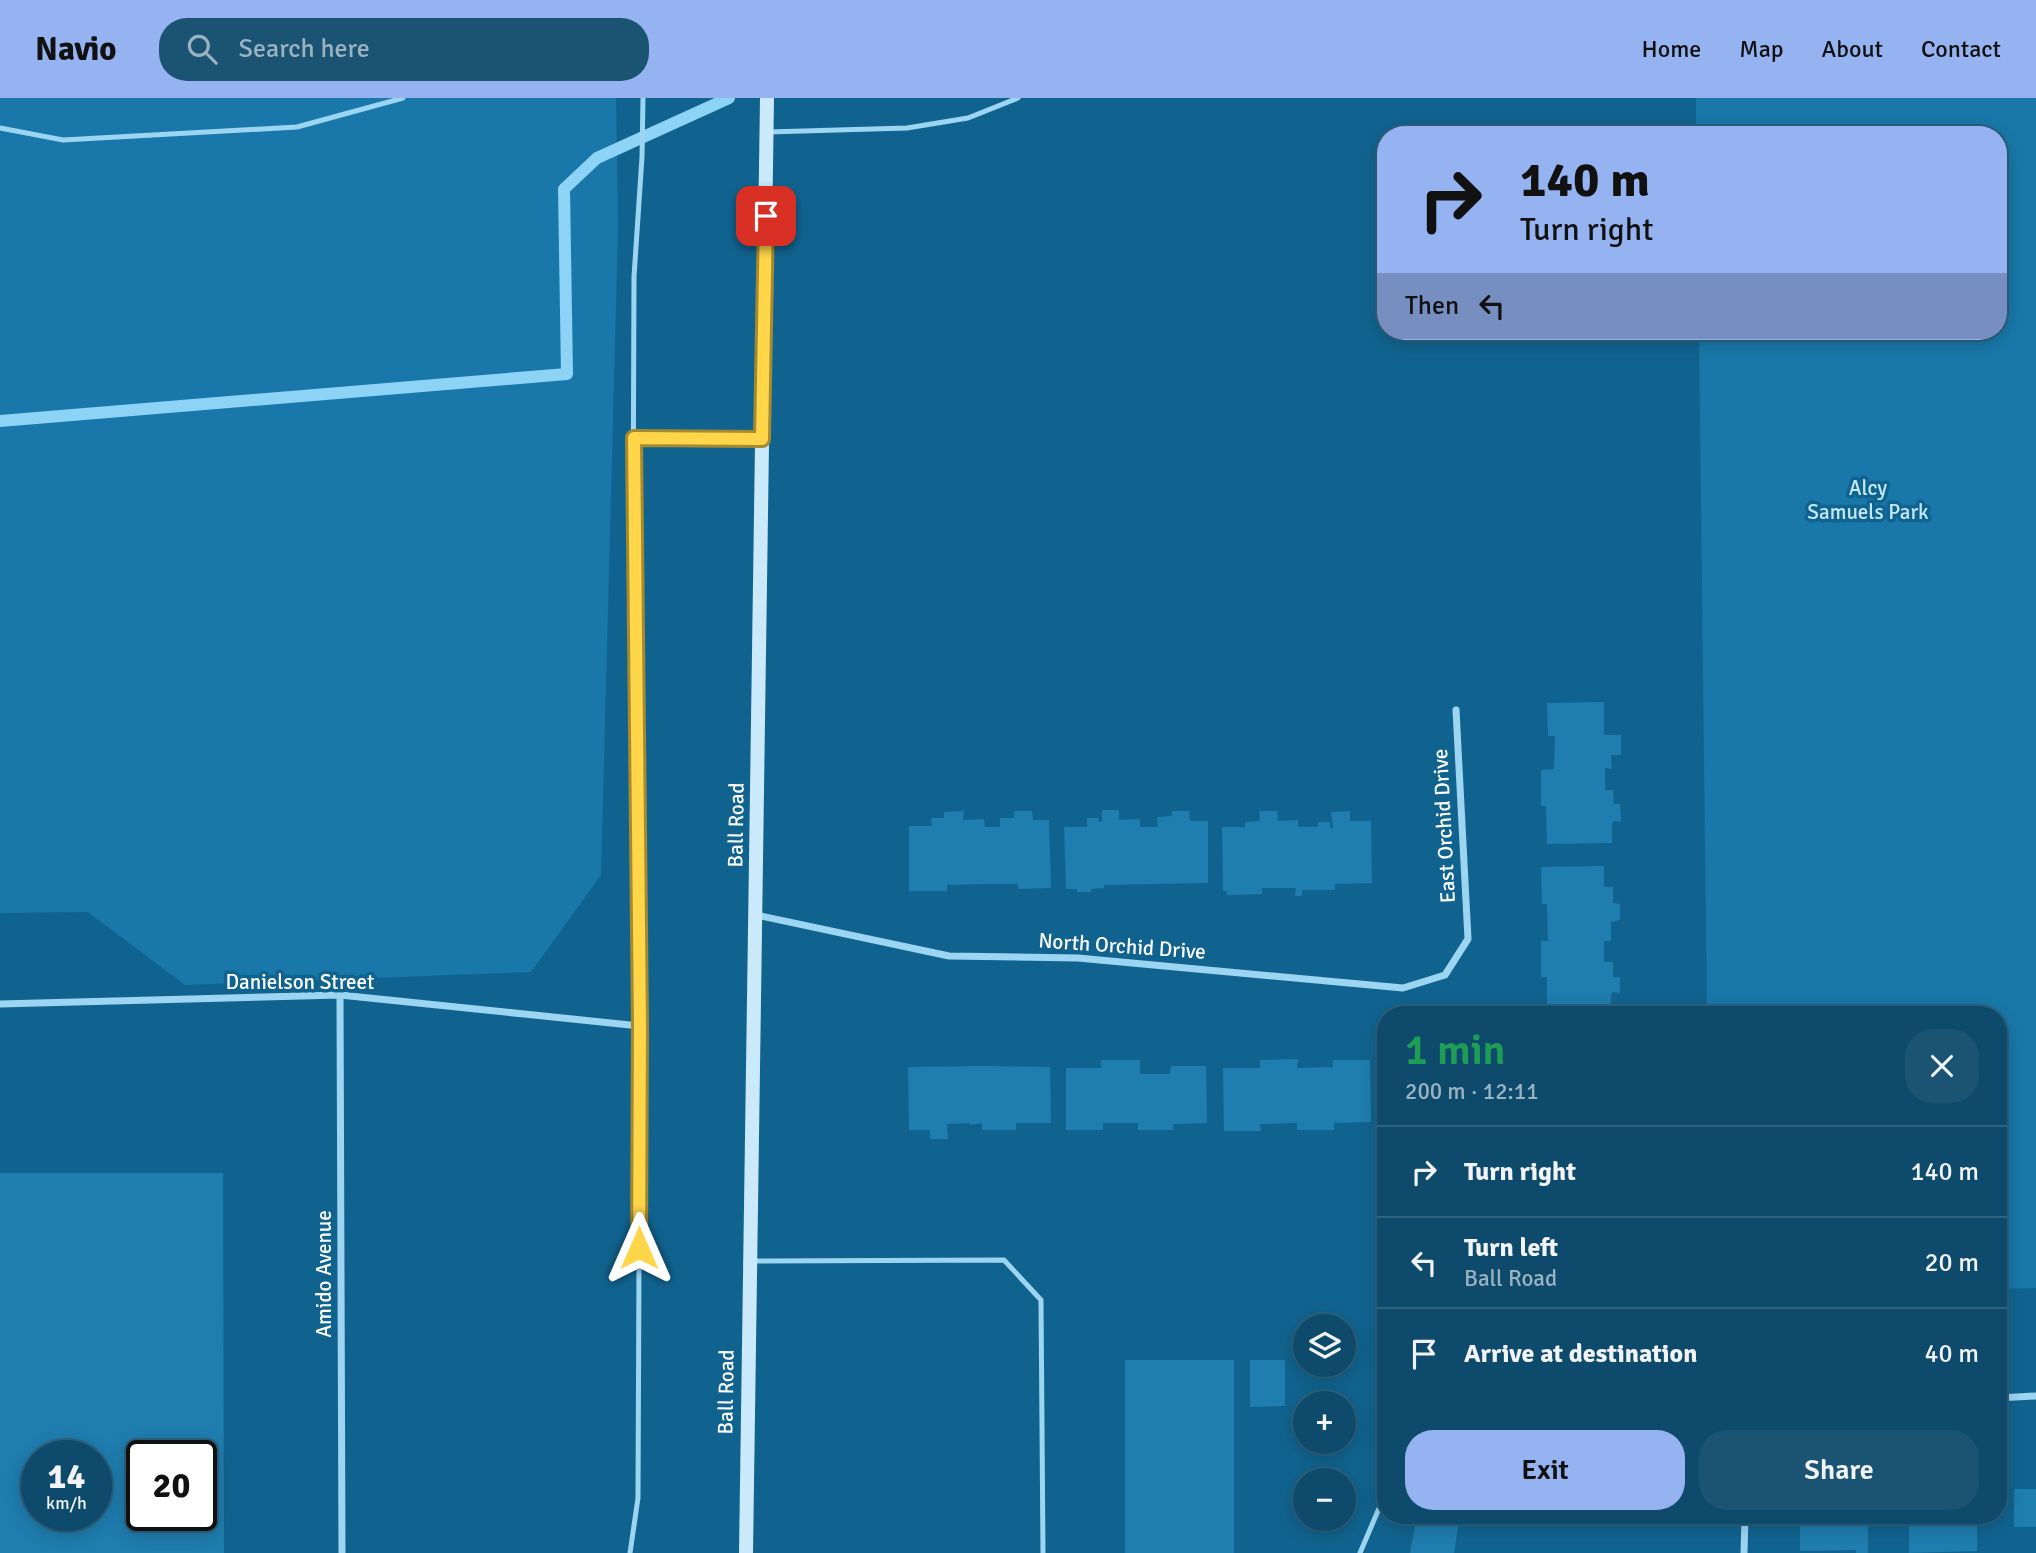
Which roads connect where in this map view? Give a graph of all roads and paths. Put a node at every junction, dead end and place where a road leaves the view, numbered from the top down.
1 (403, 98) edge
2 (643, 98) edge
3 (1018, 98) edge
4 (767, 105) edge
5 (0, 128) edge
6 (768, 132) junction
7 (634, 438) junction
8 (762, 439) junction
9 (1456, 710) dead end
10 (755, 915) junction
11 (1468, 939) joint
12 (340, 995) junction
13 (0, 1004) edge
14 (640, 1026) junction
15 (750, 1261) junction
16 (2036, 1396) edge
17 (2007, 1398) edge
18 (1377, 1513) edge
19 (1745, 1524) edge
20 (342, 1553) edge
21 (630, 1553) edge
22 (746, 1553) edge
23 (1043, 1553) edge
24 (1360, 1553) edge
25 (1744, 1553) edge

1 - 5 lane
2 - 7 lane
3 - 6 lane
4 - 6 main road, Ball Road
6 - 8 main road, Ball Road
7 - 8 lane
7 - 14 lane
8 - 10 main road, Ball Road
9 - 11 street, East Orchid Drive
10 - 11 street, North Orchid Drive
10 - 15 main road, Ball Road
12 - 13 street, Danielson Street
12 - 14 street, Danielson Street
12 - 20 street, Amido Avenue
14 - 21 lane
15 - 22 main road, Ball Road
15 - 23 lane
16 - 17 street
18 - 24 lane
19 - 25 street

